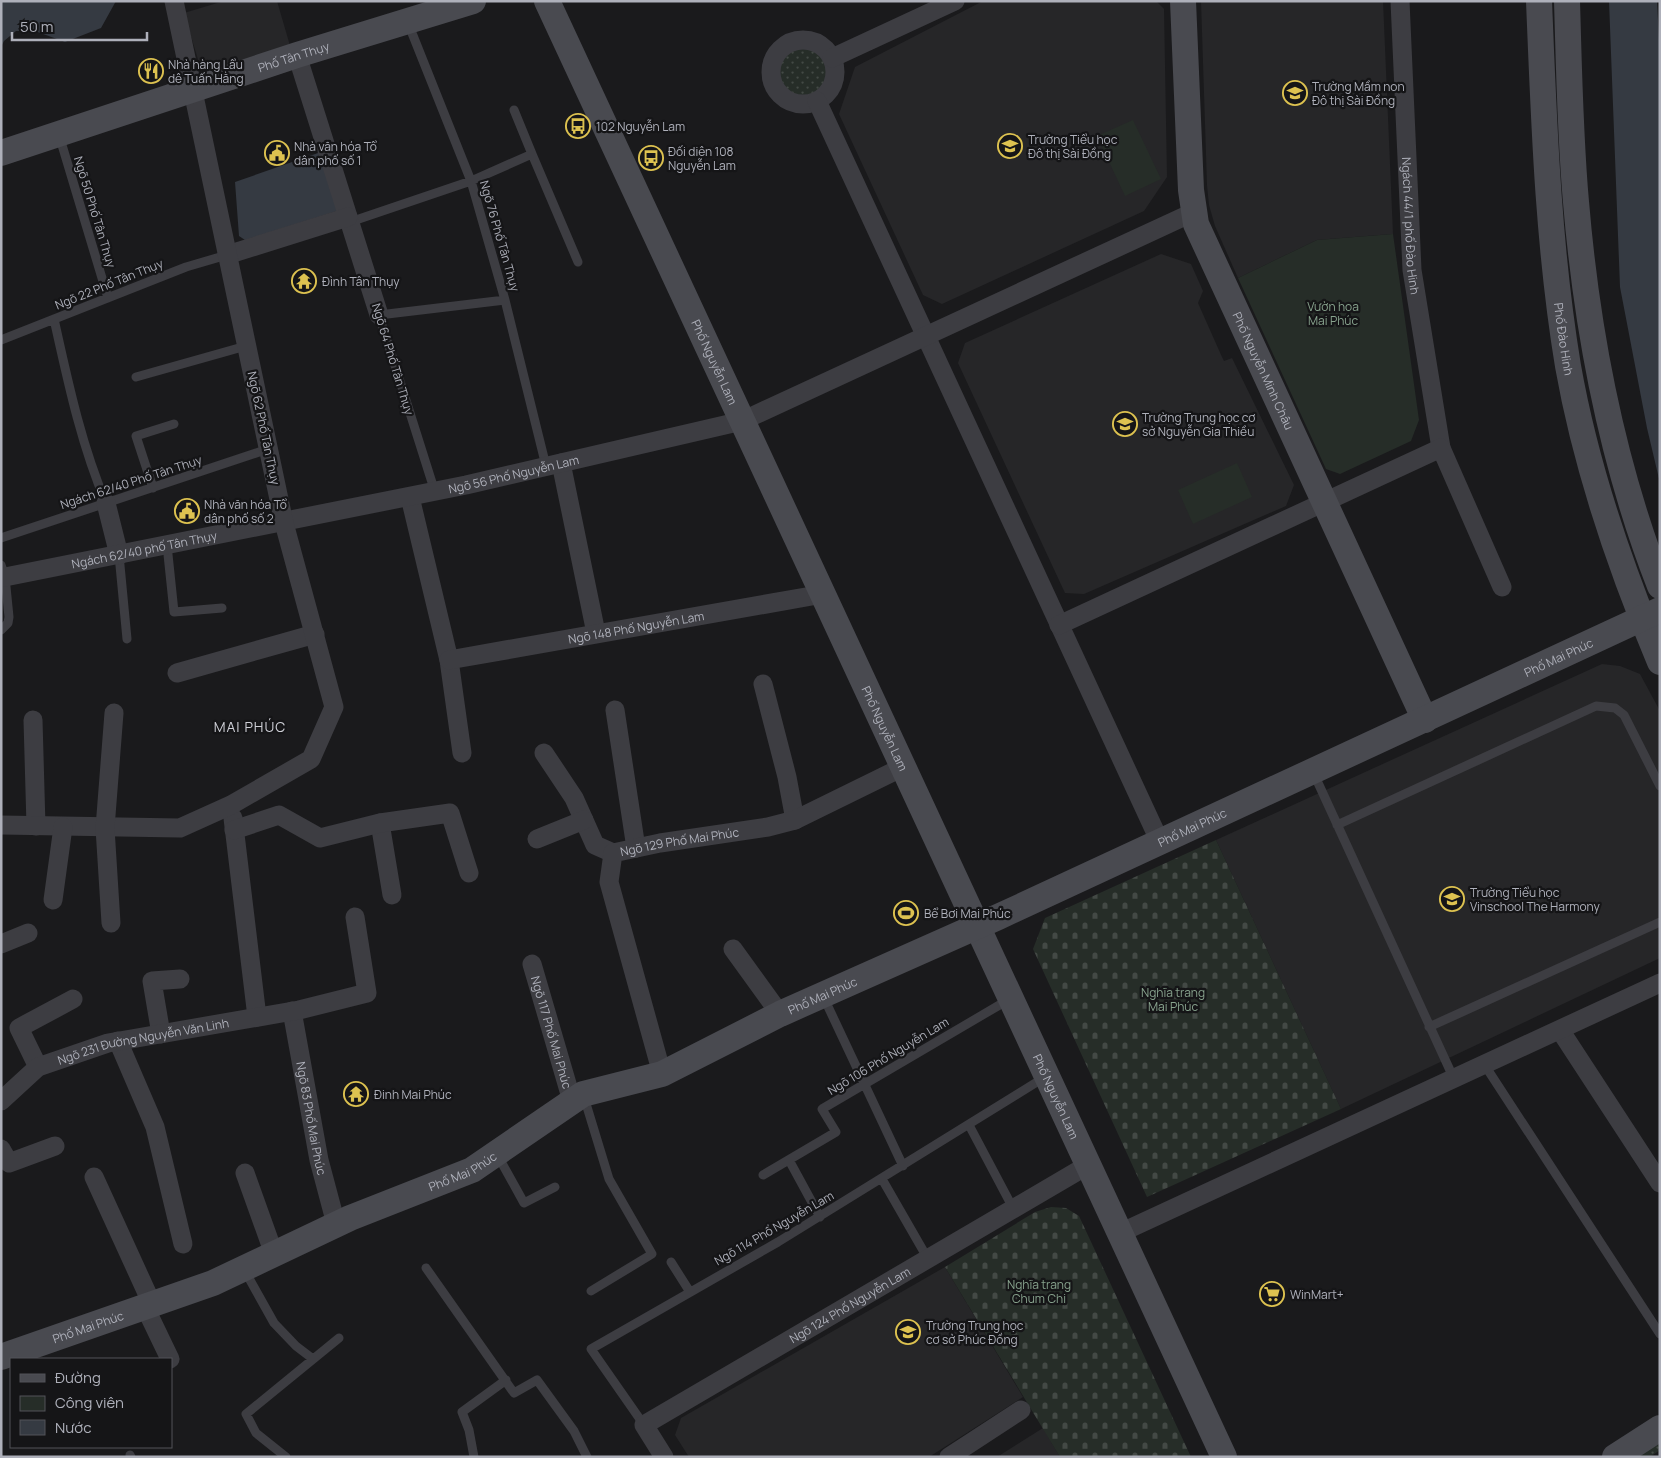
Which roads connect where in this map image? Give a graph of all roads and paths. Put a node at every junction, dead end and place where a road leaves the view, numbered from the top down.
1 (174, 1) edge
2 (473, 1) edge
3 (547, 1) edge
4 (955, 1) edge
5 (1183, 1) edge
6 (1400, 1) edge
7 (1539, 1) edge
8 (1567, 1) edge
9 (407, 20) junction
10 (297, 55) junction
11 (832, 58) junction
12 (193, 89) junction
13 (817, 101) junction
14 (514, 110) dead end
15 (58, 132) junction
16 (1, 153) edge
17 (532, 154) junction
18 (471, 181) junction
19 (1194, 212) junction
20 (349, 219) junction
21 (227, 255) junction
22 (578, 262) dead end
23 (108, 298) junction
24 (505, 300) junction
25 (380, 315) junction
26 (54, 319) junction
27 (926, 336) junction
28 (2, 337) edge
29 (246, 346) junction
30 (136, 377) dead end
31 (742, 421) junction
32 (174, 424) dead end
33 (1441, 448) junction
34 (268, 449) junction
35 (554, 464) junction
36 (153, 488) junction
37 (435, 492) junction
38 (410, 497) junction
39 (1324, 502) junction
40 (106, 504) junction
41 (284, 523) junction
42 (1, 538) edge
43 (167, 545) junction
44 (119, 555) junction
45 (3, 571) edge
46 (1660, 586) edge
47 (1502, 587) dead end
48 (823, 594) junction
49 (222, 608) dead end
50 (1651, 615) edge
51 (1059, 624) junction
52 (1, 630) edge
53 (596, 633) junction
54 (315, 634) junction
55 (127, 639) dead end
56 (449, 660) junction
57 (1660, 662) edge
58 (177, 673) dead end
59 (763, 684) dead end
60 (615, 710) dead end
61 (114, 713) dead end
62 (33, 720) dead end
63 (1425, 720) junction
64 (462, 753) dead end
65 (544, 753) dead end
66 (903, 767) junction
67 (1312, 771) junction
68 (1660, 786) edge
69 (231, 805) junction
70 (584, 820) junction
71 (795, 820) junction
72 (380, 823) junction
73 (1, 825) edge
74 (1337, 825) junction
75 (36, 826) junction
76 (63, 827) junction
77 (106, 828) junction
78 (234, 830) junction
79 (536, 839) dead end
80 (1160, 842) junction
81 (636, 848) junction
82 (613, 853) junction
83 (469, 873) dead end
84 (392, 895) dead end
85 (53, 900) dead end
86 (355, 917) dead end
87 (1660, 922) edge
88 (111, 923) dead end
89 (977, 926) junction
90 (28, 933) dead end
91 (1, 944) edge
92 (733, 949) dead end
93 (532, 964) dead end
94 (180, 979) dead end
95 (1660, 983) edge
96 (822, 995) junction
97 (1011, 998) junction
98 (73, 999) dead end
99 (296, 1010) junction
100 (780, 1014) junction
101 (257, 1017) junction
102 (1429, 1027) junction
103 (1560, 1030) junction
104 (161, 1034) junction
105 (118, 1041) junction
106 (1484, 1064) junction
107 (38, 1067) junction
108 (662, 1074) junction
109 (1047, 1076) junction
110 (1454, 1079) junction
111 (865, 1084) junction
112 (578, 1098) junction
113 (1, 1101) edge
114 (969, 1125) junction
115 (55, 1146) dead end
116 (1, 1148) edge
117 (496, 1153) junction
118 (789, 1160) junction
119 (903, 1166) junction
120 (1088, 1166) junction
121 (245, 1173) dead end
122 (763, 1175) dead end
123 (94, 1177) dead end
124 (882, 1179) junction
125 (1660, 1183) edge
126 (555, 1187) dead end
127 (1014, 1210) junction
128 (820, 1217) junction
129 (336, 1224) junction
130 (1120, 1233) junction
131 (183, 1244) dead end
132 (274, 1254) junction
133 (928, 1260) junction
134 (671, 1262) dead end
135 (426, 1268) dead end
136 (244, 1269) junction
137 (591, 1291) dead end
138 (690, 1292) junction
139 (149, 1306) junction
140 (1660, 1334) edge
141 (339, 1338) dead end
142 (1, 1357) edge
143 (170, 1358) edge
144 (313, 1359) junction
145 (506, 1380) junction
146 (1021, 1410) dead end
147 (644, 1425) junction
148 (1660, 1428) edge
149 (286, 1457) edge
150 (474, 1457) edge
151 (586, 1457) edge
152 (664, 1457) edge
153 (949, 1457) edge
154 (1224, 1457) edge
155 (1616, 1457) edge

1 - 12 street, Ngõ 62 Phố Tân Thụy
2 - 9 street, Phố Tân Thụy
3 - 31 street, Phố Nguyễn Lam
4 - 11 street
5 - 19 street, Phố Nguyễn Minh Châu
6 - 33 street, Ngách 44/1 phố Đào Hinh
7 - 50 street, Phố Đào Hinh
8 - 46 street
9 - 10 street, Phố Tân Thụy
9 - 18 lane, Ngõ 76 Phố Tân Thụy
10 - 12 street, Phố Tân Thụy
10 - 20 street, Ngõ 64 Phố Tân Thụy
11 - 13 street
11 - 13 street
12 - 15 street, Phố Tân Thụy
12 - 21 street, Ngõ 62 Phố Tân Thụy
13 - 27 street
14 - 17 lane
15 - 16 street, Phố Tân Thụy
15 - 23 lane, Ngõ 50 Phố Tân Thụy
17 - 18 lane
17 - 22 lane
18 - 20 lane
18 - 24 lane, Ngõ 76 Phố Tân Thụy
19 - 27 street, Ngõ 56 Phố Nguyễn Lam
19 - 39 street, Phố Nguyễn Minh Châu
20 - 21 street
20 - 25 street, Ngõ 64 Phố Tân Thụy
21 - 23 lane, Ngõ 22 Phố Tân Thụy
21 - 29 street, Ngõ 62 Phố Tân Thụy
23 - 26 lane, Ngõ 22 Phố Tân Thụy
24 - 25 lane
24 - 35 lane, Ngõ 76 Phố Tân Thụy
25 - 37 lane, Ngõ 64 Phố Tân Thụy
26 - 28 lane, Ngõ 22 Phố Tân Thụy
26 - 40 lane
27 - 31 street, Ngõ 56 Phố Nguyễn Lam
27 - 51 street
29 - 30 lane
29 - 34 street, Ngõ 62 Phố Tân Thụy
31 - 35 street, Ngõ 56 Phố Nguyễn Lam
31 - 48 street, Phố Nguyễn Lam
32 - 36 lane
33 - 39 street
33 - 47 street, Ngách 44/1 phố Đào Hinh
34 - 36 lane, Ngách 62/40 Phố Tân Thụy
34 - 41 street, Ngõ 62 Phố Tân Thụy
35 - 37 street, Ngõ 56 Phố Nguyễn Lam
35 - 53 street
36 - 40 lane, Ngách 62/40 Phố Tân Thụy
37 - 38 street, Ngõ 56 Phố Nguyễn Lam
38 - 41 street, Ngõ 56 Phố Nguyễn Lam
38 - 56 street
39 - 51 street
39 - 63 street, Phố Nguyễn Minh Châu
40 - 42 lane, Ngách 62/40 Phố Tân Thụy
40 - 44 street
41 - 43 street, Ngách 62/40 phố Tân Thụy
41 - 54 street, Ngõ 62 Phố Tân Thụy
43 - 44 street, Ngách 62/40 phố Tân Thụy
43 - 49 lane
44 - 45 street, Ngách 62/40 phố Tân Thụy
44 - 55 lane
45 - 52 lane
48 - 53 street, Ngõ 148 Phố Nguyễn Lam
48 - 66 street, Phố Nguyễn Lam
50 - 57 street, Phố Đào Hinh
50 - 63 street, Phố Mai Phúc
51 - 80 street
53 - 56 street, Ngõ 148 Phố Nguyễn Lam
54 - 58 street
54 - 69 street, Ngõ 62 Phố Tân Thụy
56 - 64 street
59 - 71 street
60 - 81 street
61 - 77 street
62 - 75 street
63 - 67 street, Phố Mai Phúc
65 - 70 street
66 - 71 street, Ngõ 129 Phố Mai Phúc
66 - 89 street, Phố Nguyễn Lam
67 - 74 lane
67 - 80 street, Phố Mai Phúc
68 - 74 lane
69 - 77 street, Ngõ 62 Phố Tân Thụy
69 - 78 street
70 - 79 street
70 - 82 street
71 - 81 street, Ngõ 129 Phố Mai Phúc
72 - 78 street
72 - 83 street
72 - 84 street
73 - 75 street, Ngõ 62 Phố Tân Thụy
74 - 102 lane
75 - 76 street, Ngõ 62 Phố Tân Thụy
76 - 77 street, Ngõ 62 Phố Tân Thụy
76 - 85 street
77 - 88 street
78 - 101 street
80 - 89 street, Phố Mai Phúc
81 - 82 street, Ngõ 129 Phố Mai Phúc
82 - 108 street, Ngõ 129 Phố Mai Phúc
86 - 99 street, Ngõ 231 Đường Nguyễn Văn Linh
87 - 102 lane
89 - 96 street, Phố Mai Phúc
89 - 97 street, Phố Nguyễn Lam
90 - 91 street
92 - 100 street
93 - 112 street, Ngõ 117 Phố Mai Phúc
94 - 104 street
95 - 103 street
96 - 100 street, Phố Mai Phúc
96 - 111 lane
97 - 109 street, Phố Nguyễn Lam
97 - 111 lane, Ngõ 106 Phố Nguyễn Lam
98 - 107 street
99 - 101 street, Ngõ 231 Đường Nguyễn Văn Linh
99 - 129 street, Ngõ 83 Phố Mai Phúc
100 - 108 street, Phố Mai Phúc
101 - 104 street, Ngõ 231 Đường Nguyễn Văn Linh
102 - 110 lane
103 - 106 street
103 - 125 street
104 - 105 street, Ngõ 231 Đường Nguyễn Văn Linh
105 - 107 street, Ngõ 231 Đường Nguyễn Văn Linh
105 - 131 street
106 - 110 street
106 - 140 lane
107 - 113 street, Ngõ 231 Đường Nguyễn Văn Linh
108 - 112 street, Phố Mai Phúc
109 - 114 lane, Ngõ 114 Phố Nguyễn Lam
109 - 120 street, Phố Nguyễn Lam
110 - 130 street
111 - 118 lane, Ngõ 106 Phố Nguyễn Lam
111 - 119 lane
112 - 117 street, Phố Mai Phúc
112 - 137 lane
114 - 119 lane, Ngõ 114 Phố Nguyễn Lam
114 - 127 lane
115 - 116 street
117 - 126 lane
117 - 129 street, Phố Mai Phúc
118 - 122 lane, Ngõ 106 Phố Nguyễn Lam
118 - 128 lane
119 - 124 lane, Ngõ 114 Phố Nguyễn Lam
120 - 127 street, Ngõ 124 Phố Nguyễn Lam
120 - 130 street, Phố Nguyễn Lam
121 - 132 street
123 - 139 street
124 - 128 lane, Ngõ 114 Phố Nguyễn Lam
124 - 133 lane
127 - 133 street, Ngõ 124 Phố Nguyễn Lam
128 - 138 lane, Ngõ 114 Phố Nguyễn Lam
129 - 132 street, Phố Mai Phúc
130 - 154 street, Phố Nguyễn Lam
132 - 136 street, Phố Mai Phúc
133 - 147 street, Ngõ 124 Phố Nguyễn Lam
134 - 138 lane
135 - 145 lane
136 - 139 street, Phố Mai Phúc
136 - 144 lane
138 - 147 lane, Ngõ 114 Phố Nguyễn Lam
139 - 142 street, Phố Mai Phúc
139 - 143 street
141 - 144 lane
144 - 149 lane
145 - 150 lane
145 - 151 lane
146 - 153 street
147 - 152 street
148 - 155 street

